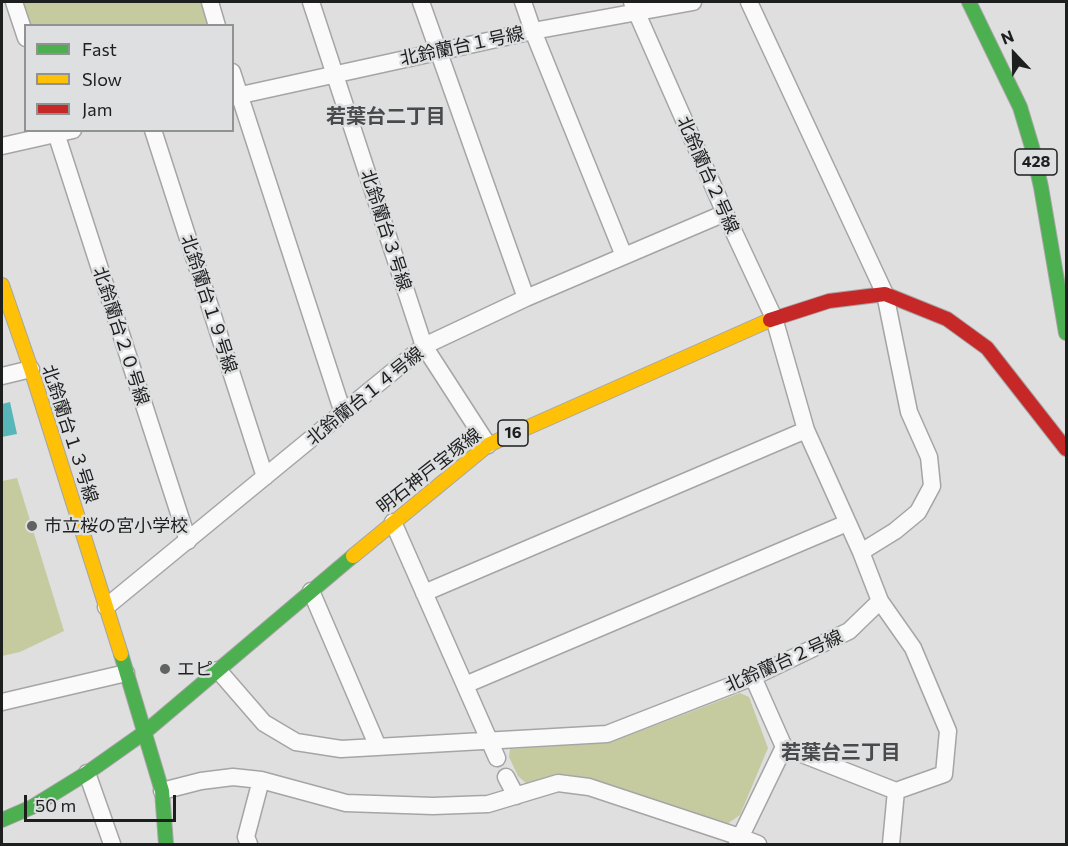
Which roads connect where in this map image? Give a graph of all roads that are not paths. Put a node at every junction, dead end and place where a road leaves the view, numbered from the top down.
1 (14, 2) edge
2 (210, 2) edge
3 (311, 2) edge
4 (422, 2) edge
5 (523, 2) edge
6 (693, 2) edge
7 (748, 2) edge
8 (969, 2) edge
9 (634, 6) edge
10 (216, 24) edge
11 (533, 31) junction
12 (24, 32) edge
13 (438, 52) junction
14 (335, 73) junction
15 (236, 96) edge
16 (55, 132) edge
17 (154, 132) edge
18 (2, 146) edge
19 (725, 213) junction
20 (624, 256) junction
21 (2, 285) edge
22 (885, 294) junction
23 (526, 298) junction
24 (774, 318) junction
25 (1066, 333) edge
26 (424, 346) junction
27 (31, 369) junction
28 (2, 376) edge
29 (343, 413) junction
30 (806, 430) junction
31 (488, 445) junction
32 (1066, 449) edge
33 (265, 477) junction
34 (393, 522) junction
35 (847, 523) junction
36 (188, 541) junction
37 (861, 552) junction
38 (311, 591) junction
39 (424, 593) junction
40 (880, 601) junction
41 (106, 607) junction
42 (218, 670) junction
43 (126, 674) junction
44 (753, 677) junction
45 (465, 686) junction
46 (2, 702) edge
47 (145, 732) junction
48 (490, 741) junction
49 (378, 747) junction
50 (783, 747) junction
51 (497, 758) dead end
52 (87, 773) junction
53 (506, 777) dead end
54 (261, 780) junction
55 (162, 791) junction
56 (896, 791) junction
57 (516, 796) junction
58 (2, 820) edge
59 (738, 841) edge
60 (112, 844) edge
61 (166, 844) edge
62 (249, 844) edge
63 (758, 844) edge
64 (891, 844) edge

1 - 12 street
2 - 10 street
3 - 14 street, 北鈴蘭台３号線
4 - 13 street
5 - 11 street
6 - 9 street, 北鈴蘭台１号線
7 - 22 street
8 - 25 main road, 428
9 - 11 street, 北鈴蘭台１号線
9 - 19 street, 北鈴蘭台２号線
11 - 13 street, 北鈴蘭台１号線
11 - 20 street
13 - 14 street, 北鈴蘭台１号線
13 - 23 street
14 - 15 street, 北鈴蘭台１号線
14 - 26 street, 北鈴蘭台３号線
15 - 29 street
16 - 18 street
16 - 36 street, 北鈴蘭台２０号線
17 - 33 street, 北鈴蘭台１９号線
19 - 20 street, 北鈴蘭台１４号線
19 - 24 street, 北鈴蘭台２号線
20 - 23 street, 北鈴蘭台１４号線
21 - 27 main road, 北鈴蘭台１３号線
22 - 24 main road, 明石神戸宝塚線 / 16
22 - 32 main road, 明石神戸宝塚線 / 16
22 - 37 street
23 - 26 street, 北鈴蘭台１４号線
24 - 30 street, 北鈴蘭台２号線
24 - 31 main road, 明石神戸宝塚線 / 16
26 - 29 street, 北鈴蘭台１４号線
26 - 31 street, 北鈴蘭台３号線
27 - 28 street
27 - 41 main road, 北鈴蘭台１３号線
29 - 33 street, 北鈴蘭台１４号線
30 - 35 street, 北鈴蘭台２号線
30 - 39 street
31 - 34 main road, 明石神戸宝塚線 / 16
33 - 36 street, 北鈴蘭台１４号線
34 - 38 main road, 明石神戸宝塚線 / 16
34 - 39 street
35 - 37 street, 北鈴蘭台２号線
35 - 45 street
36 - 41 street, 北鈴蘭台１４号線
37 - 40 street, 北鈴蘭台２号線
38 - 42 main road, 明石神戸宝塚線 / 16
38 - 49 street
39 - 45 street
40 - 44 street, 北鈴蘭台２号線
40 - 56 street
41 - 43 main road, 北鈴蘭台１３号線
42 - 47 main road, 明石神戸宝塚線 / 16
42 - 49 street, 北鈴蘭台２号線
43 - 46 street
43 - 47 main road, 北鈴蘭台１３号線
44 - 48 street, 北鈴蘭台２号線
44 - 50 street
45 - 48 street
47 - 52 main road, 明石神戸宝塚線 / 16
47 - 55 main road, 北鈴蘭台１３号線
48 - 49 street, 北鈴蘭台２号線
48 - 51 street
50 - 56 street
50 - 59 street
52 - 58 main road, 明石神戸宝塚線 / 16
52 - 60 street
53 - 57 street
54 - 55 street
54 - 57 street
54 - 62 street
55 - 61 main road, 北鈴蘭台１３号線
56 - 64 street
57 - 59 street
59 - 63 street

